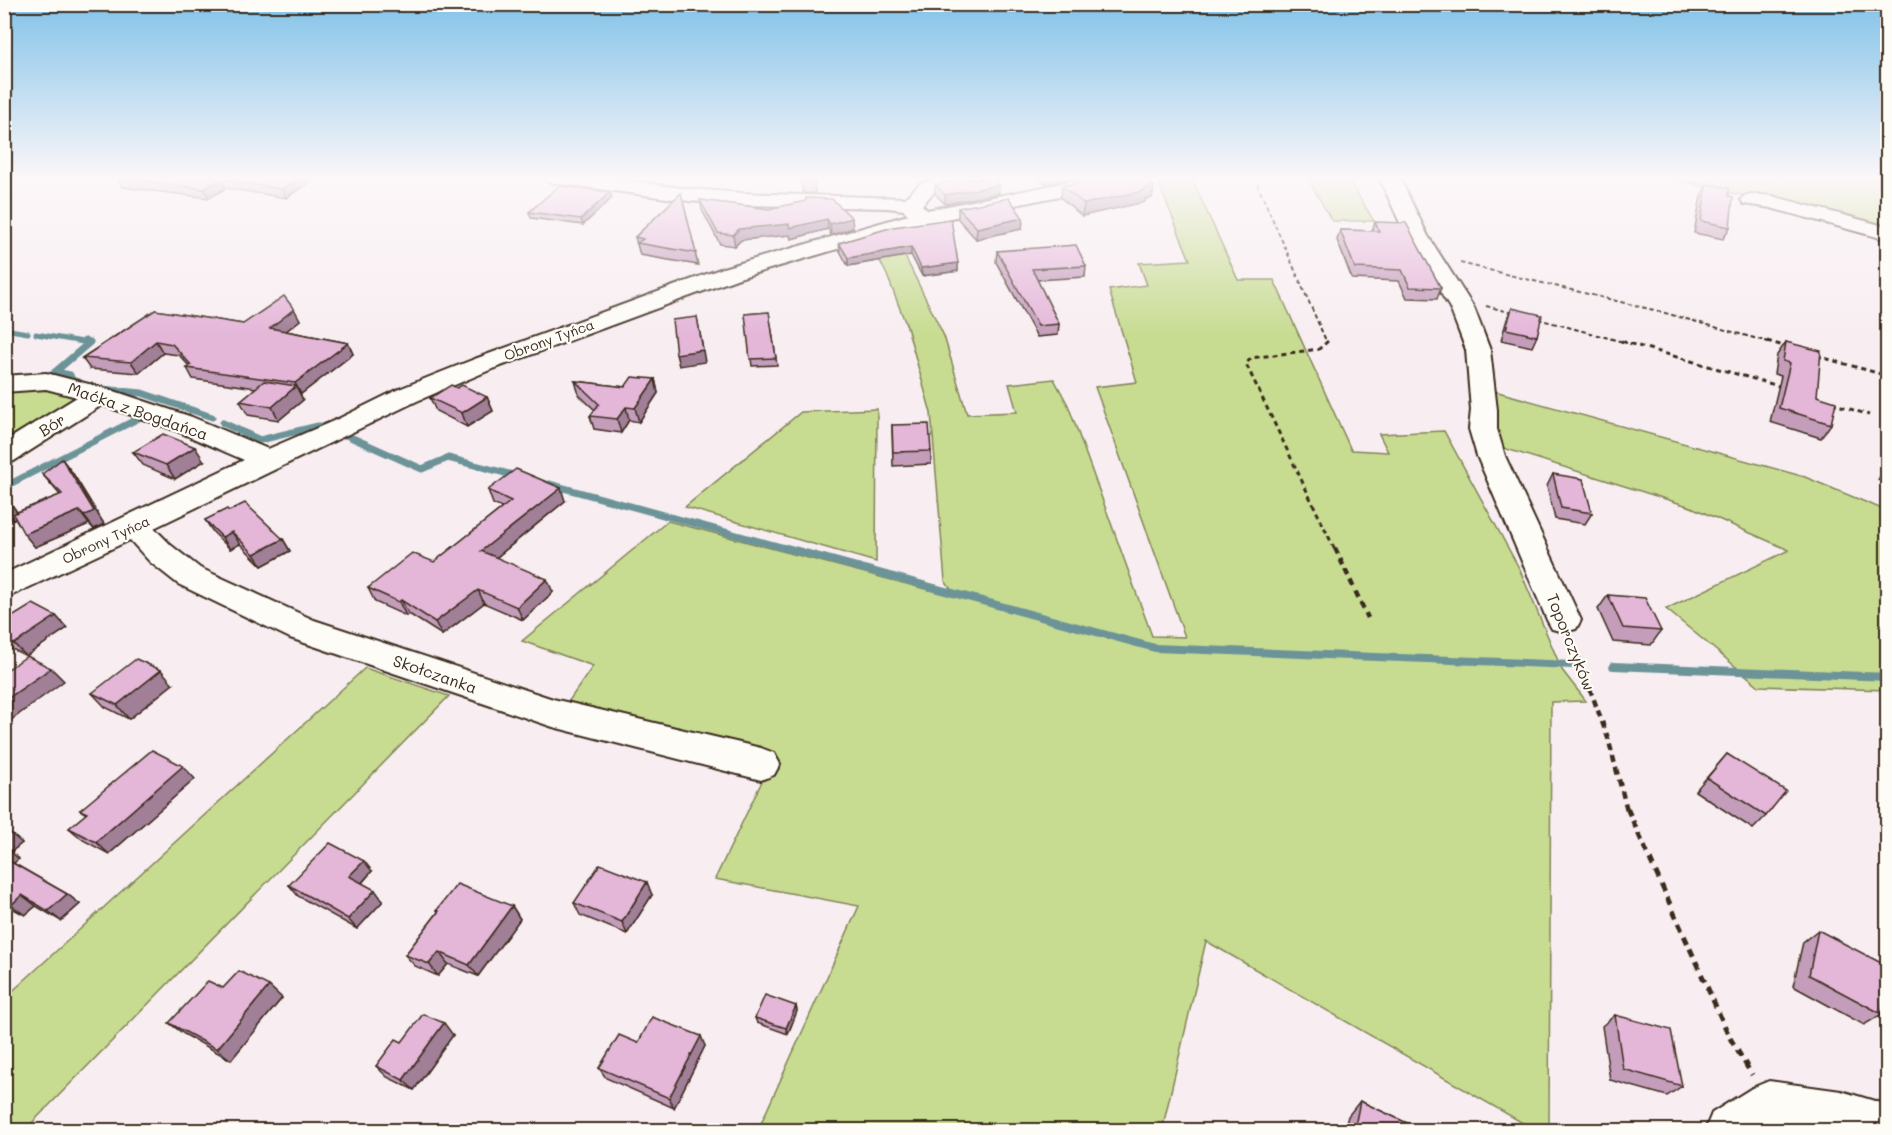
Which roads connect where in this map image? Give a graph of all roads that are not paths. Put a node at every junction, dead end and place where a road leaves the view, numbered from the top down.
1 (859, 230) edge
2 (1414, 230) edge
3 (1873, 230) edge
4 (1887, 234) edge
5 (4, 384) edge
6 (99, 394) junction
7 (4, 454) edge
8 (268, 460) junction
9 (135, 526) junction
10 (4, 588) edge
11 (1564, 620) road end
12 (761, 764) dead end
13 (1887, 1130) edge
14 (1729, 1131) edge

1 - 8 street, Obrony Tyńca
2 - 11 street, Toporczyków
3 - 4 street
5 - 6 street, Maćka z Bogdańca
6 - 7 street, Bór
6 - 8 street, Maćka z Bogdańca
8 - 9 street, Obrony Tyńca
9 - 10 street, Obrony Tyńca
9 - 12 street, Skołczanka
13 - 14 street

